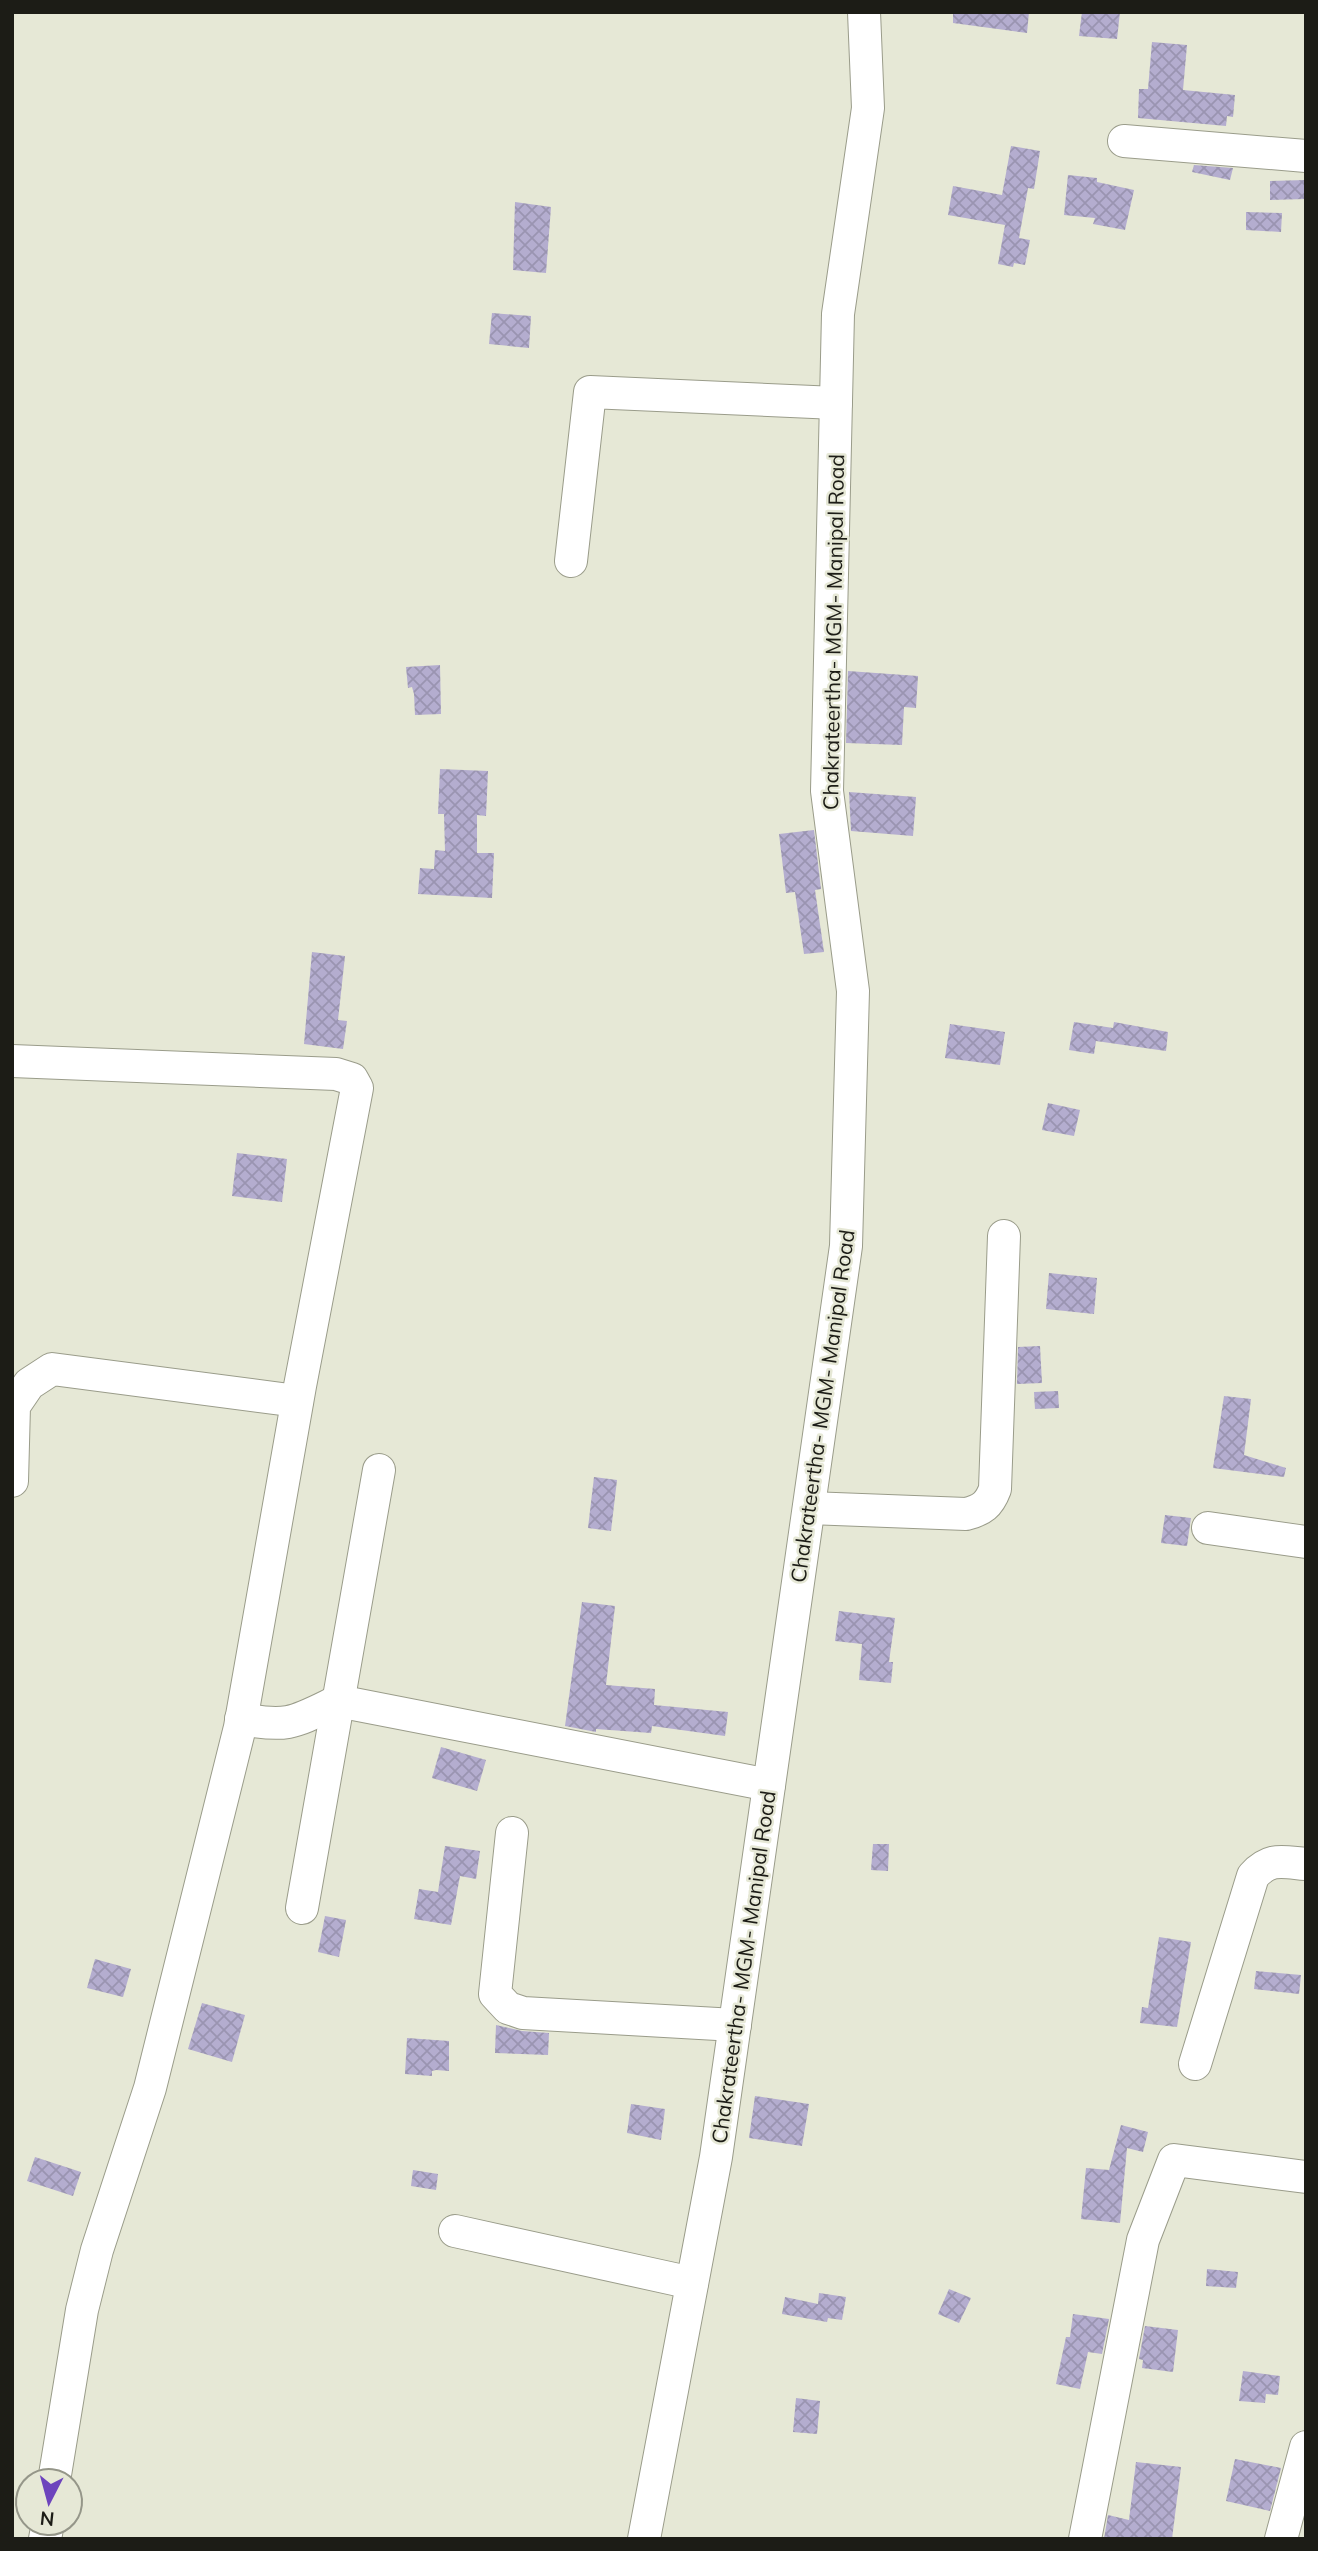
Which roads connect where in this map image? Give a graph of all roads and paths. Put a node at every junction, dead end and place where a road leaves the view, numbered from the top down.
1 (864, 12) edge
2 (1124, 141) dead end
3 (1306, 156) edge
4 (836, 403) junction
5 (571, 561) dead end
6 (12, 1060) edge
7 (1004, 1236) dead end
8 (298, 1401) junction
9 (379, 1470) dead end
10 (12, 1481) edge
11 (809, 1508) junction
12 (1208, 1528) dead end
13 (1306, 1542) edge
14 (338, 1702) junction
15 (241, 1719) junction
16 (769, 1785) junction
17 (512, 1833) dead end
18 (1306, 1864) edge
19 (302, 1908) dead end
20 (735, 2025) junction
21 (1195, 2064) dead end
22 (1306, 2177) edge
23 (455, 2231) dead end
24 (692, 2283) junction
25 (1306, 2447) edge
26 (56, 2467) edge
27 (645, 2539) edge
28 (1084, 2539) edge
29 (1281, 2539) edge

1 - 4 street, Chakrateertha- MGM- Manipal Road
2 - 3 street
4 - 5 street
4 - 11 street, Chakrateertha- MGM- Manipal Road
6 - 8 street
7 - 11 street
8 - 10 street
8 - 15 street
9 - 14 street
11 - 16 street, Chakrateertha- MGM- Manipal Road
12 - 13 street
14 - 15 street
14 - 16 street
14 - 19 street
15 - 26 street
16 - 20 street, Chakrateertha- MGM- Manipal Road
17 - 20 street
18 - 21 street
20 - 24 street, Chakrateertha- MGM- Manipal Road
22 - 28 street
23 - 24 street
24 - 27 street, Chakrateertha- MGM- Manipal Road
25 - 29 street

